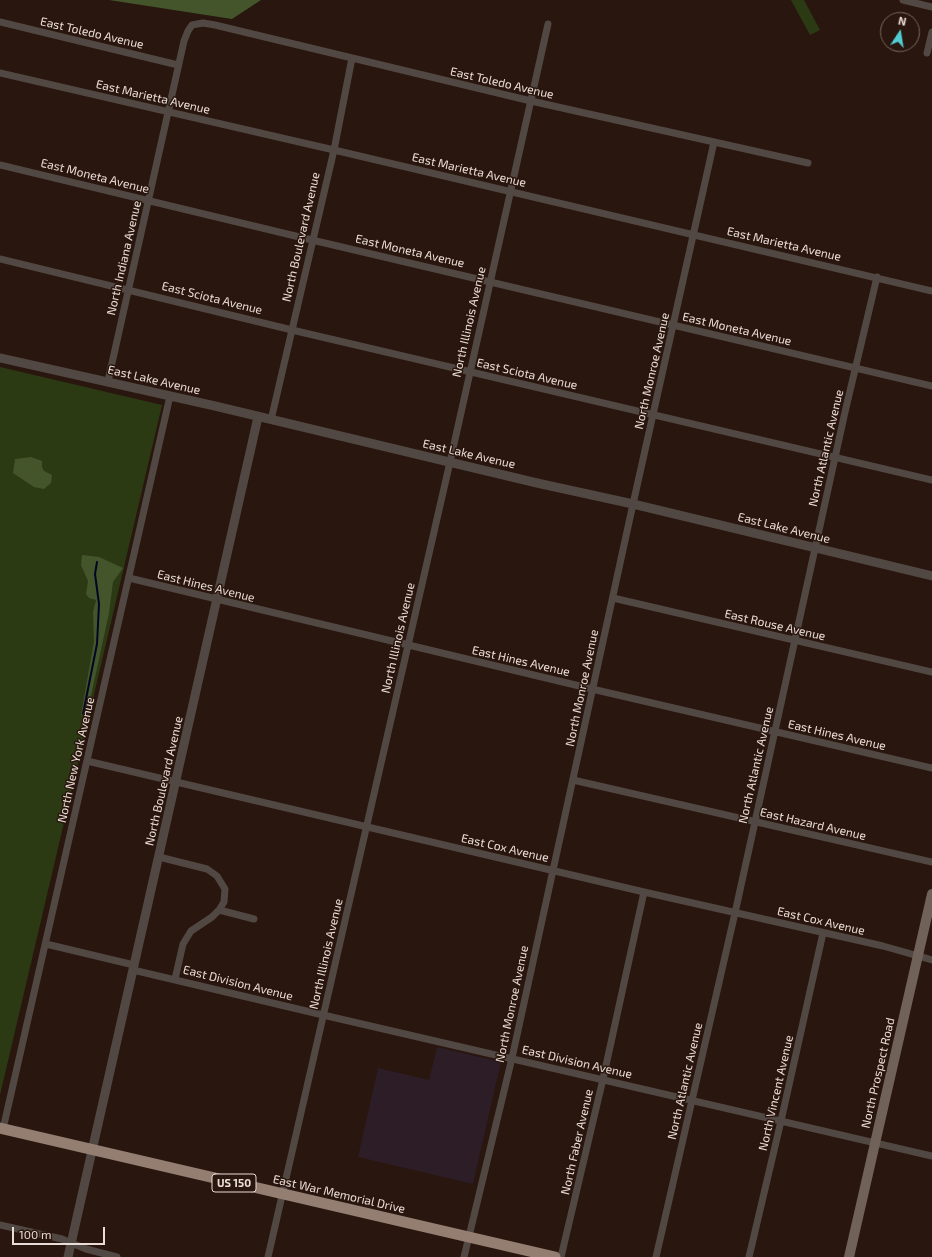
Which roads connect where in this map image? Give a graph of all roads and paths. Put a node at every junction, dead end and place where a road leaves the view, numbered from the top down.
1 (904, 0) edge
2 (932, 7) edge
3 (0, 22) edge
4 (548, 24) dead end
5 (192, 25) joint
6 (932, 32) edge
7 (927, 53) dead end
8 (352, 58) junction
9 (178, 65) junction
10 (0, 73) edge
11 (531, 101) junction
12 (168, 112) junction
13 (714, 142) junction
14 (334, 150) junction
15 (808, 163) dead end
16 (0, 165) edge
17 (510, 191) junction
18 (148, 201) junction
19 (694, 234) junction
20 (312, 240) junction
21 (0, 259) edge
22 (877, 277) junction
23 (490, 281) junction
24 (129, 289) junction
25 (932, 291) edge
26 (674, 325) junction
27 (292, 330) junction
28 (0, 358) edge
29 (856, 368) junction
30 (470, 372) junction
31 (108, 381) junction
32 (932, 386) edge
33 (170, 396) junction
34 (654, 414) junction
35 (258, 417) junction
36 (270, 420) junction
37 (836, 458) junction
38 (450, 462) junction
39 (932, 480) edge
40 (632, 504) junction
41 (815, 548) junction
42 (932, 576) edge
43 (129, 578) junction
44 (613, 598) junction
45 (217, 600) junction
46 (795, 641) junction
47 (407, 645) junction
48 (932, 672) edge
49 (592, 689) junction
50 (775, 732) junction
51 (87, 761) junction
52 (932, 768) edge
53 (573, 780) junction
54 (176, 781) junction
55 (755, 822) junction
56 (366, 827) junction
57 (159, 857) junction
58 (932, 862) edge
59 (552, 871) junction
60 (644, 892) junction
61 (932, 894) edge
62 (219, 910) junction
63 (735, 913) junction
64 (254, 919) dead end
65 (823, 933) junction
66 (46, 944) junction
67 (918, 957) junction
68 (932, 960) edge
69 (134, 967) junction
70 (175, 979) junction
71 (323, 1015) junction
72 (512, 1058) junction
73 (603, 1079) junction
74 (691, 1100) junction
75 (781, 1120) junction
76 (2, 1129) edge
77 (876, 1142) junction
78 (93, 1150) junction
79 (932, 1156) edge
80 (282, 1194) junction
81 (0, 1225) edge
82 (469, 1237) junction
83 (71, 1243) junction
84 (68, 1257) edge
85 (117, 1257) edge
86 (268, 1257) edge
87 (464, 1257) edge
88 (555, 1257) edge
89 (561, 1257) edge
90 (656, 1257) edge
91 (749, 1257) edge
92 (849, 1257) edge

1 - 2 street
3 - 9 street, East Toledo Avenue
4 - 11 street, North Illinois Avenue
5 - 8 street, East Toledo Avenue
5 - 9 street, North Indiana Avenue
6 - 7 street
8 - 11 street, East Toledo Avenue
8 - 14 street, North Boulevard Avenue
9 - 12 street, North Indiana Avenue
10 - 12 street, East Marietta Avenue
11 - 13 street, East Toledo Avenue
11 - 17 street, North Illinois Avenue
12 - 14 street, East Marietta Avenue
12 - 18 street, North Indiana Avenue
13 - 15 street, East Toledo Avenue
13 - 19 street, North Monroe Avenue
14 - 17 street, East Marietta Avenue
14 - 20 street, North Boulevard Avenue
16 - 18 street, East Moneta Avenue
17 - 19 street, East Marietta Avenue
17 - 23 street, North Illinois Avenue
18 - 20 street, East Moneta Avenue
18 - 24 street, North Indiana Avenue
19 - 22 street, East Marietta Avenue
19 - 26 street, North Monroe Avenue
20 - 23 street, East Moneta Avenue
20 - 27 street, North Boulevard Avenue
21 - 24 street, East Sciota Avenue
22 - 25 street, East Marietta Avenue
22 - 29 street, North Atlantic Avenue
23 - 26 street, East Moneta Avenue
23 - 30 street, North Illinois Avenue
24 - 27 street, East Sciota Avenue
24 - 31 street, North Indiana Avenue
26 - 29 street, East Moneta Avenue
26 - 34 street, North Monroe Avenue
27 - 30 street, East Sciota Avenue
27 - 36 street, North Boulevard Avenue
28 - 31 street, East Lake Avenue
29 - 32 street, East Moneta Avenue
29 - 37 street, North Atlantic Avenue
30 - 34 street, East Sciota Avenue
30 - 38 street, North Illinois Avenue
31 - 33 street, East Lake Avenue
33 - 35 street, East Lake Avenue
33 - 43 street, North New York Avenue
34 - 37 street, East Sciota Avenue
34 - 40 street, North Monroe Avenue
35 - 36 street, East Lake Avenue
35 - 45 street, North Boulevard Avenue
36 - 38 street, East Lake Avenue
37 - 39 street, East Sciota Avenue
37 - 41 street, North Atlantic Avenue
38 - 40 street, East Lake Avenue
38 - 47 street, North Illinois Avenue
40 - 41 street, East Lake Avenue
40 - 44 street, North Monroe Avenue
41 - 42 street, East Lake Avenue
41 - 46 street, North Atlantic Avenue
43 - 45 street, East Hines Avenue
43 - 51 street, North New York Avenue
44 - 46 street, East Rouse Avenue
44 - 49 street, North Monroe Avenue
45 - 47 street, East Hines Avenue
45 - 54 street, North Boulevard Avenue
46 - 48 street, East Rouse Avenue
46 - 50 street, North Atlantic Avenue
47 - 49 street, East Hines Avenue
47 - 56 street, North Illinois Avenue
49 - 50 street, East Hines Avenue
49 - 53 street, North Monroe Avenue
50 - 52 street, East Hines Avenue
50 - 55 street, North Atlantic Avenue
51 - 54 street, East Cox Avenue
51 - 66 street, North New York Avenue
53 - 55 street, East Hazard Avenue
53 - 59 street, North Monroe Avenue
54 - 56 street, East Cox Avenue
54 - 57 street, North Boulevard Avenue
55 - 58 street, East Hazard Avenue
55 - 63 street, North Atlantic Avenue
56 - 59 street, East Cox Avenue
56 - 71 street, North Illinois Avenue
57 - 62 street
57 - 69 street, North Boulevard Avenue
59 - 60 street, East Cox Avenue
59 - 72 street, North Monroe Avenue
60 - 63 street, East Cox Avenue
60 - 73 street, North Faber Avenue
61 - 67 main road, North Prospect Road
62 - 64 street
62 - 70 street
63 - 65 street, East Cox Avenue
63 - 74 street, North Atlantic Avenue
65 - 67 street, East Cox Avenue
65 - 75 street, North Vincent Avenue
66 - 69 street, East Division Avenue
66 - 76 street, North New York Avenue
67 - 68 street, East Cox Avenue
67 - 77 main road, North Prospect Road
69 - 70 street, East Division Avenue
69 - 78 street, North Boulevard Avenue
70 - 71 street, East Division Avenue
71 - 72 street, East Division Avenue
71 - 80 street, North Illinois Avenue
72 - 73 street, East Division Avenue
72 - 82 street, North Monroe Avenue
73 - 74 street, East Division Avenue
73 - 89 street, North Faber Avenue
74 - 75 street, East Division Avenue
74 - 90 street, North Atlantic Avenue
75 - 77 street, East Division Avenue
75 - 91 street, North Vincent Avenue
76 - 78 highway, East War Memorial Drive / US 150
77 - 79 street, East Division Avenue
77 - 92 main road, North Prospect Road
78 - 80 highway, East War Memorial Drive / US 150
78 - 83 street, North Boulevard Avenue
80 - 82 highway, East War Memorial Drive / US 150
80 - 86 street, North Illinois Avenue
81 - 83 street
82 - 87 street, North Monroe Avenue
82 - 88 highway, East War Memorial Drive / US 150
83 - 84 street, North Boulevard Avenue
83 - 85 street

